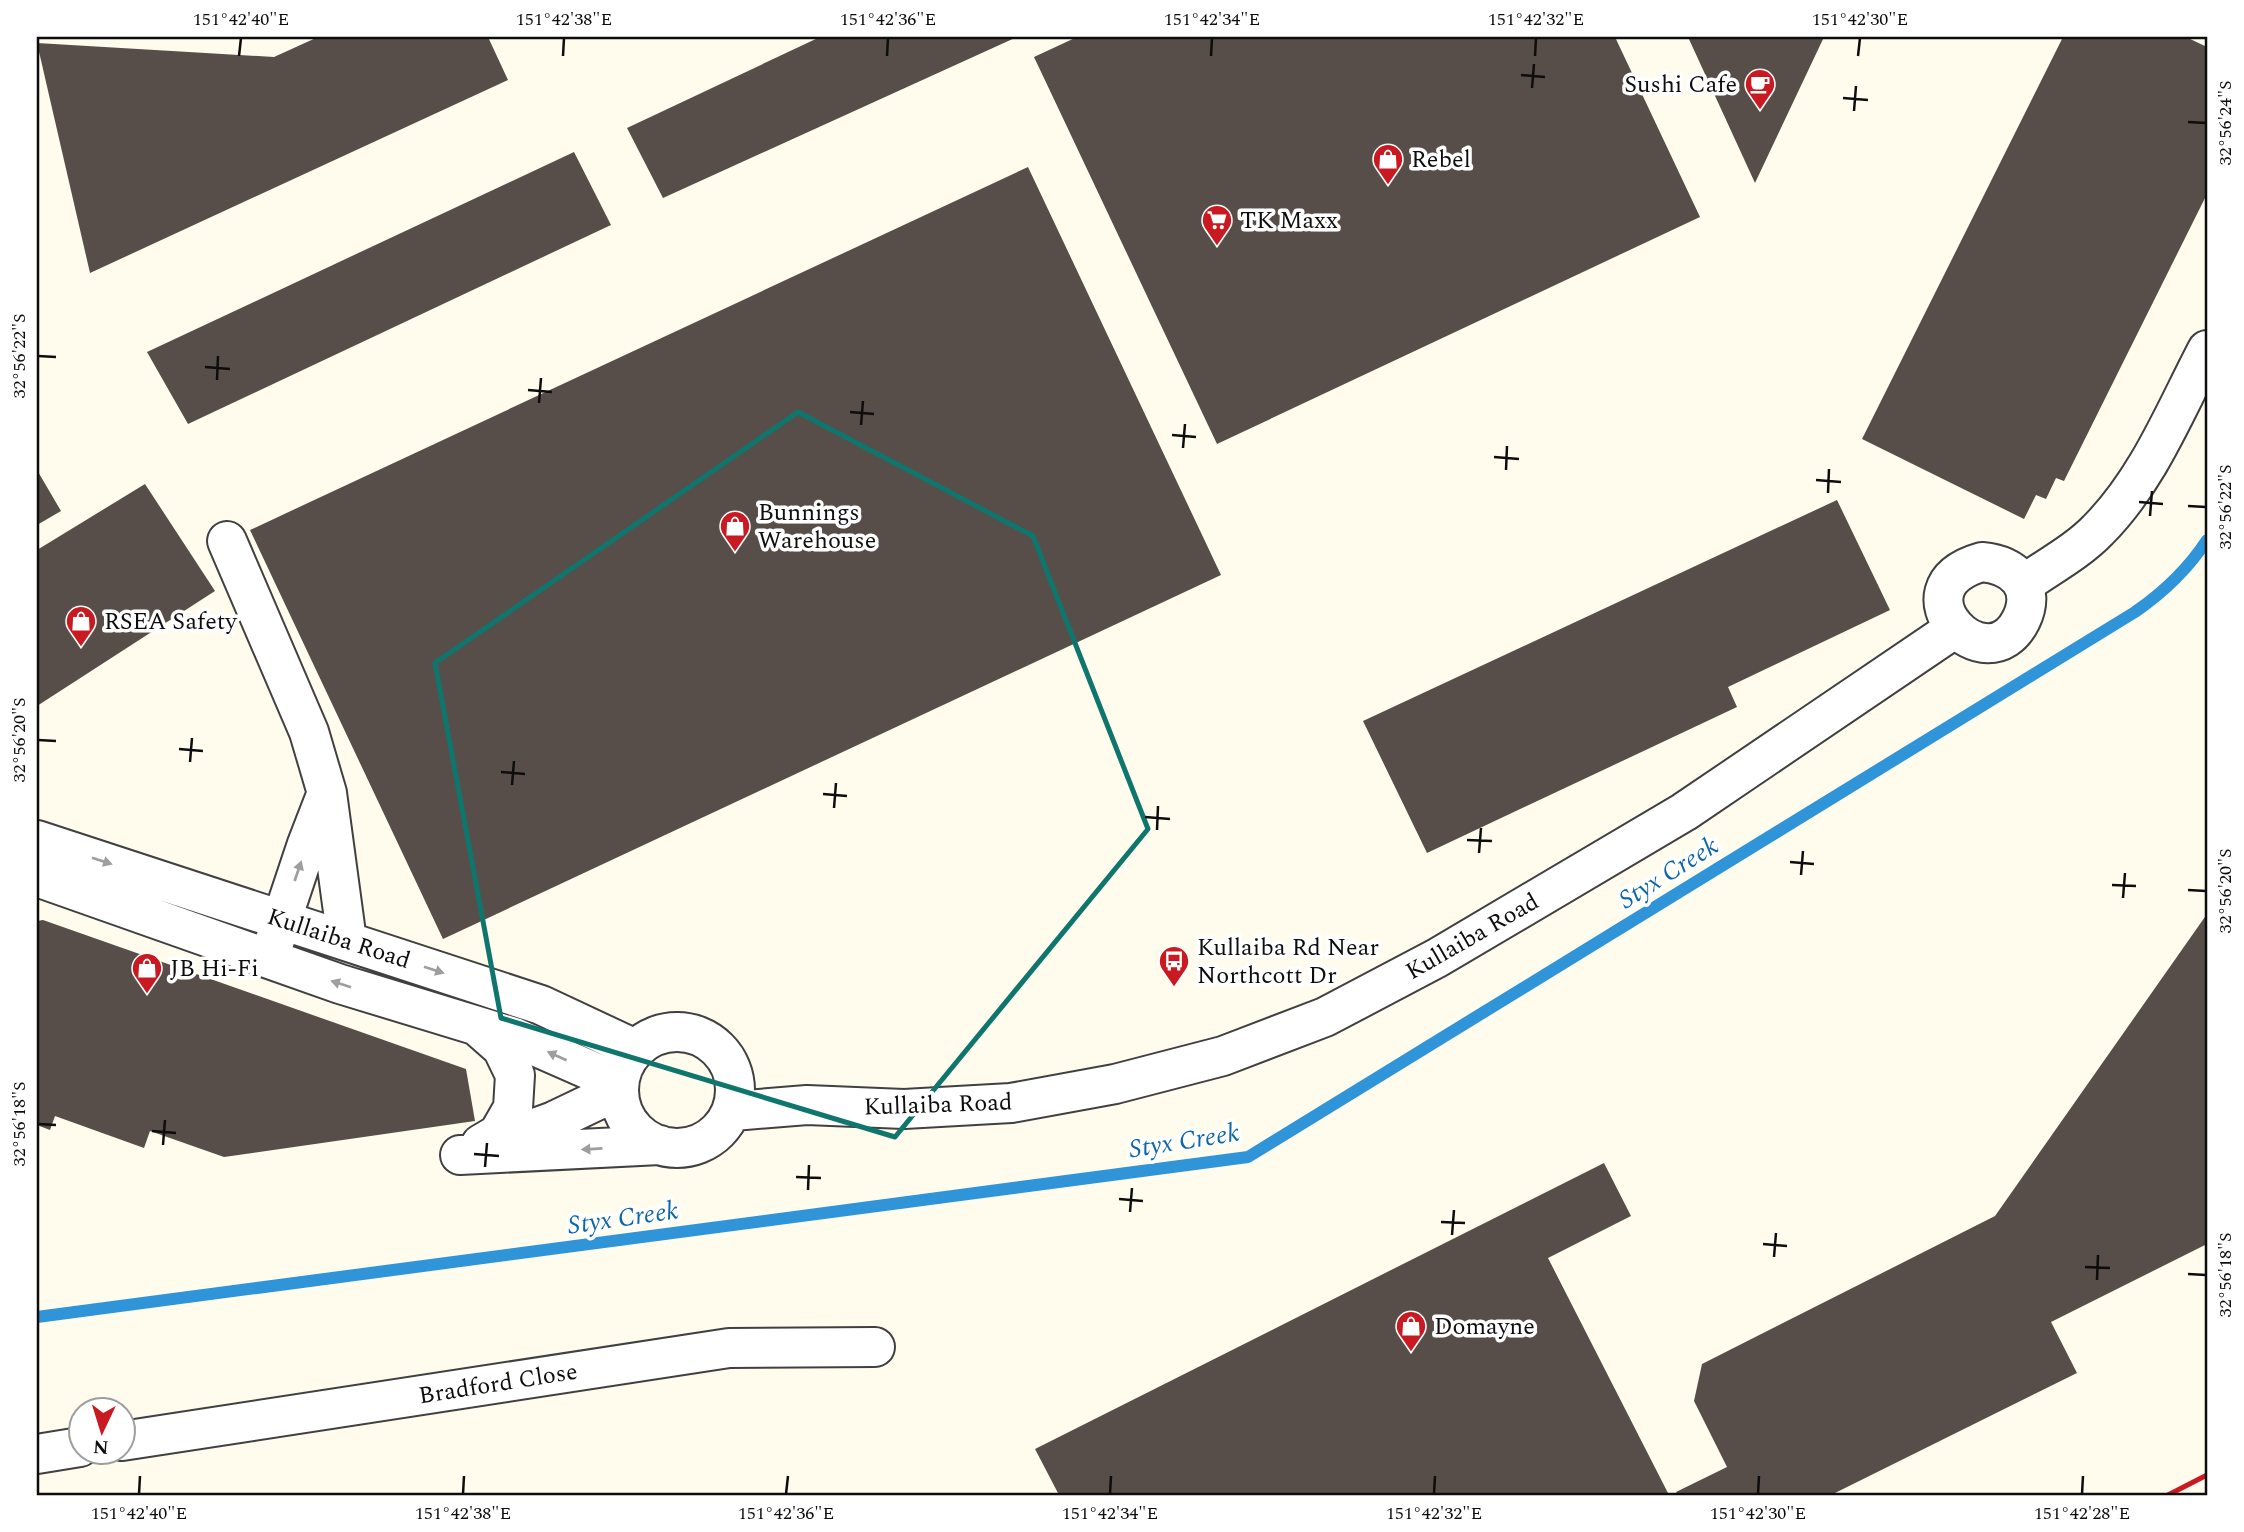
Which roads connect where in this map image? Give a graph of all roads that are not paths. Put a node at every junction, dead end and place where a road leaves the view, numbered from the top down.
1 (2207, 350) edge
2 (227, 541) dead end
3 (2024, 584) junction
4 (1954, 629) junction
5 (327, 793) junction
6 (37, 840) edge
7 (37, 877) edge
8 (282, 919) junction
9 (347, 941) junction
10 (269, 959) junction
11 (477, 1026) junction
12 (729, 1063) junction
13 (625, 1074) junction
14 (807, 1105) junction
15 (733, 1111) junction
16 (660, 1145) junction
17 (460, 1155) junction
18 (875, 1347) dead end
19 (136, 1439) edge
20 (66, 1449) edge
21 (37, 1454) edge

1 - 3 street
2 - 5 street
3 - 4 street
3 - 4 street
4 - 14 street, Kullaiba Road
8 -> 5 street
5 - 9 street
6 -> 8 street, Kullaiba Road
7 - 10 street, Kullaiba Road
8 - 9 street, Kullaiba Road
8 - 10 street
9 -> 13 street, Kullaiba Road
11 -> 10 street, Kullaiba Road
13 -> 11 street, Kullaiba Road
11 - 17 street
12 - 13 street, Kullaiba Road
12 - 14 street, Kullaiba Road
12 - 15 street
13 - 16 street
13 - 17 street
14 - 15 street, Kullaiba Road
15 - 16 street
16 -> 17 street
18 - 19 street, Bradford Close
20 - 21 street

